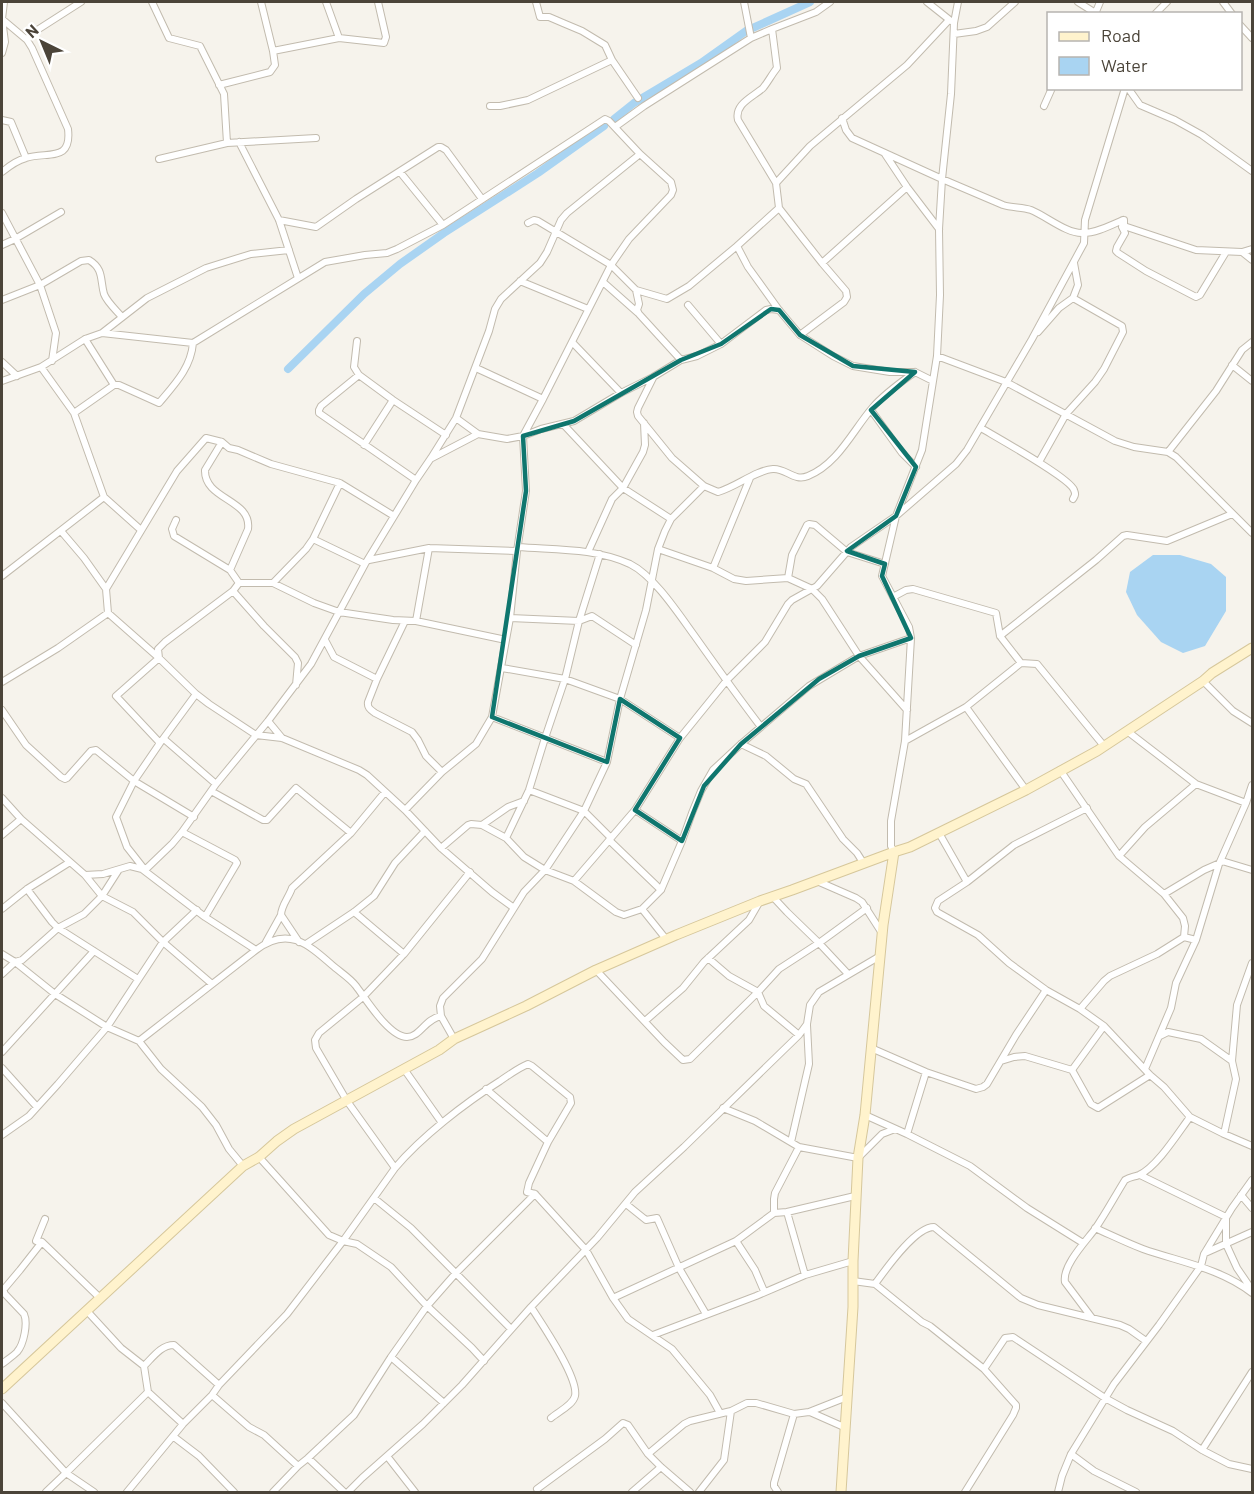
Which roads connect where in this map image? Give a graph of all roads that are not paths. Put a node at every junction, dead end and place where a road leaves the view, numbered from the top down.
1 (4, 2) edge
2 (81, 2) edge
3 (152, 2) edge
4 (261, 2) edge
5 (326, 2) edge
6 (378, 2) edge
7 (536, 2) edge
8 (744, 2) edge
9 (830, 2) edge
10 (927, 2) edge
11 (958, 2) edge
12 (1015, 2) edge
13 (1078, 2) edge
14 (1094, 12) edge
15 (2, 19) edge
16 (952, 21) junction
17 (772, 28) junction
18 (954, 34) junction
19 (339, 38) junction
20 (751, 38) junction
21 (27, 40) junction
22 (273, 51) junction
23 (2, 53) edge
24 (612, 60) junction
25 (219, 85) junction
26 (1051, 90) edge
27 (1125, 90) edge
28 (1128, 90) edge
29 (638, 98) dead end
30 (490, 106) dead end
31 (1044, 106) dead end
32 (842, 118) junction
33 (2, 120) edge
34 (615, 127) junction
35 (316, 138) dead end
36 (239, 142) junction
37 (227, 143) junction
38 (640, 154) junction
39 (885, 154) junction
40 (26, 158) junction
41 (159, 159) dead end
42 (1252, 170) edge
43 (2, 172) edge
44 (400, 172) junction
45 (942, 179) junction
46 (776, 183) junction
47 (907, 187) junction
48 (482, 199) junction
49 (780, 208) junction
50 (61, 212) dead end
51 (2, 213) edge
52 (279, 220) junction
53 (1124, 220) junction
54 (528, 223) dead end
55 (442, 225) junction
56 (939, 230) junction
57 (555, 232) junction
58 (1085, 233) junction
59 (15, 239) junction
60 (2, 245) edge
61 (736, 246) junction
62 (1252, 249) edge
63 (289, 250) junction
64 (1226, 252) junction
65 (1242, 252) junction
66 (1252, 260) edge
67 (822, 263) junction
68 (1074, 263) junction
69 (610, 265) junction
70 (298, 278) junction
71 (520, 281) junction
72 (603, 282) junction
73 (40, 285) junction
74 (636, 290) junction
75 (1073, 298) junction
76 (2, 300) edge
77 (688, 305) dead end
78 (588, 309) junction
79 (779, 310) junction
80 (639, 314) junction
81 (122, 317) junction
82 (102, 333) junction
83 (800, 336) junction
84 (85, 339) junction
85 (1032, 339) junction
86 (357, 341) dead end
87 (572, 342) junction
88 (1252, 342) edge
89 (193, 343) junction
90 (721, 344) junction
91 (937, 356) junction
92 (681, 360) junction
93 (52, 361) junction
94 (2, 362) edge
95 (1232, 365) junction
96 (41, 367) junction
97 (476, 368) junction
98 (915, 372) junction
99 (359, 375) junction
100 (17, 376) junction
101 (653, 378) junction
102 (2, 381) edge
103 (933, 381) junction
104 (1252, 381) edge
105 (1006, 382) junction
106 (114, 385) junction
107 (621, 393) junction
108 (543, 399) junction
109 (393, 400) junction
110 (871, 410) junction
111 (74, 413) junction
112 (1066, 414) junction
113 (456, 418) junction
114 (644, 423) junction
115 (563, 424) junction
116 (981, 428) junction
117 (478, 434) junction
118 (446, 435) junction
119 (523, 436) junction
120 (222, 442) junction
121 (364, 446) junction
122 (1168, 452) junction
123 (431, 458) junction
124 (1039, 462) junction
125 (916, 467) junction
126 (750, 477) junction
127 (416, 480) junction
128 (340, 483) junction
129 (704, 486) junction
130 (623, 488) junction
131 (104, 497) junction
132 (1073, 499) dead end
133 (1232, 514) junction
134 (394, 516) junction
135 (896, 516) junction
136 (671, 519) junction
137 (176, 520) dead end
138 (141, 530) junction
139 (61, 531) junction
140 (1252, 533) edge
141 (313, 539) junction
142 (429, 548) junction
143 (518, 549) junction
144 (658, 549) junction
145 (588, 552) junction
146 (847, 552) junction
147 (600, 554) junction
148 (367, 562) junction
149 (885, 564) junction
150 (713, 568) junction
151 (230, 570) junction
152 (2, 576) edge
153 (788, 578) junction
154 (652, 582) junction
155 (239, 583) junction
156 (273, 583) junction
157 (106, 589) junction
158 (812, 589) junction
159 (233, 591) junction
160 (893, 597) junction
161 (339, 612) junction
162 (108, 613) junction
163 (510, 618) junction
164 (405, 621) junction
165 (416, 621) junction
166 (579, 621) junction
167 (1000, 636) junction
168 (911, 638) junction
169 (325, 640) junction
170 (506, 640) junction
171 (636, 645) junction
172 (1252, 648) edge
173 (859, 656) junction
174 (159, 658) junction
175 (1021, 663) junction
176 (502, 668) junction
177 (377, 679) junction
178 (565, 679) junction
179 (727, 680) junction
180 (1203, 681) junction
181 (2, 682) edge
182 (296, 686) junction
183 (196, 694) junction
184 (620, 699) junction
185 (966, 707) junction
186 (2, 710) edge
187 (907, 710) junction
188 (492, 717) junction
189 (268, 721) junction
190 (1252, 723) edge
191 (761, 727) junction
192 (1127, 731) junction
193 (256, 735) junction
194 (282, 738) junction
195 (545, 738) junction
196 (680, 738) junction
197 (162, 741) junction
198 (905, 741) junction
199 (741, 744) junction
200 (1104, 746) junction
201 (607, 762) junction
202 (1060, 770) junction
203 (442, 772) junction
204 (135, 781) junction
205 (216, 784) junction
206 (1196, 784) junction
207 (1252, 785) edge
208 (1026, 789) junction
209 (211, 790) junction
210 (529, 790) junction
211 (386, 792) junction
212 (2, 798) edge
213 (525, 801) junction
214 (1246, 803) junction
215 (1087, 808) junction
216 (405, 810) junction
217 (635, 810) junction
218 (584, 811) junction
219 (194, 817) junction
220 (21, 819) junction
221 (482, 825) junction
222 (425, 831) junction
223 (182, 832) junction
224 (351, 833) junction
225 (939, 833) junction
226 (2, 835) edge
227 (506, 838) junction
228 (610, 839) junction
229 (682, 841) junction
230 (441, 848) junction
231 (894, 852) junction
232 (1119, 856) junction
233 (70, 862) junction
234 (864, 864) junction
235 (1219, 864) junction
236 (144, 869) junction
237 (545, 870) junction
238 (1252, 870) edge
239 (118, 871) junction
240 (470, 872) junction
241 (85, 875) junction
242 (574, 881) junction
243 (817, 881) junction
244 (967, 882) junction
245 (27, 889) junction
246 (661, 890) junction
247 (1164, 894) junction
248 (102, 896) junction
249 (773, 897) junction
250 (760, 901) junction
251 (514, 908) junction
252 (867, 908) junction
253 (2, 909) edge
254 (642, 909) junction
255 (197, 910) junction
256 (354, 912) junction
257 (280, 915) junction
258 (205, 917) junction
259 (58, 928) junction
260 (882, 934) junction
261 (1184, 937) junction
262 (666, 939) junction
263 (1196, 940) junction
264 (163, 942) junction
265 (298, 942) junction
266 (266, 943) junction
267 (819, 943) junction
268 (306, 944) junction
269 (256, 950) junction
270 (94, 951) junction
271 (2, 954) edge
272 (404, 954) junction
273 (880, 956) junction
274 (708, 958) junction
275 (15, 962) junction
276 (1252, 963) edge
277 (596, 970) junction
278 (2, 974) edge
279 (848, 974) junction
280 (138, 980) junction
281 (212, 984) junction
282 (1046, 990) junction
283 (758, 992) junction
284 (55, 994) junction
285 (363, 997) junction
286 (1080, 1010) junction
287 (441, 1016) junction
288 (645, 1021) junction
289 (807, 1024) junction
290 (1104, 1026) junction
291 (106, 1027) junction
292 (799, 1035) junction
293 (1160, 1036) junction
294 (454, 1039) junction
295 (139, 1041) junction
296 (871, 1048) junction
297 (2, 1052) edge
298 (1232, 1061) junction
299 (1001, 1062) junction
300 (2, 1068) edge
301 (404, 1069) junction
302 (1072, 1070) junction
303 (926, 1072) junction
304 (1148, 1072) junction
305 (486, 1089) junction
306 (347, 1101) junction
307 (37, 1107) junction
308 (723, 1108) junction
309 (865, 1115) junction
310 (1190, 1117) junction
311 (442, 1123) junction
312 (895, 1129) junction
313 (2, 1134) edge
314 (907, 1134) junction
315 (1224, 1134) junction
316 (548, 1142) junction
317 (791, 1142) junction
318 (1252, 1146) edge
319 (799, 1147) junction
320 (259, 1157) junction
321 (858, 1158) junction
322 (243, 1166) junction
323 (395, 1168) junction
324 (1140, 1175) junction
325 (1252, 1180) edge
326 (535, 1194) junction
327 (1241, 1195) junction
328 (855, 1196) junction
329 (374, 1198) junction
330 (626, 1204) junction
331 (1252, 1208) edge
332 (787, 1212) junction
333 (774, 1213) junction
334 (1226, 1217) junction
335 (45, 1219) dead end
336 (1095, 1228) junction
337 (1252, 1232) edge
338 (343, 1241) junction
339 (736, 1241) junction
340 (42, 1242) junction
341 (1083, 1243) junction
342 (1226, 1244) junction
343 (586, 1250) junction
344 (1204, 1254) junction
345 (853, 1261) junction
346 (1201, 1266) junction
347 (679, 1268) junction
348 (456, 1273) junction
349 (806, 1275) junction
350 (852, 1281) junction
351 (875, 1284) junction
352 (764, 1291) junction
353 (1252, 1291) edge
354 (100, 1298) junction
355 (613, 1298) junction
356 (427, 1306) junction
357 (531, 1308) junction
358 (87, 1311) junction
359 (706, 1314) junction
360 (1093, 1318) junction
361 (511, 1329) junction
362 (653, 1335) junction
363 (1146, 1341) junction
364 (391, 1357) junction
365 (484, 1361) junction
366 (2, 1364) edge
367 (144, 1366) junction
368 (984, 1369) junction
369 (1252, 1372) edge
370 (219, 1385) junction
371 (2, 1387) edge
372 (148, 1392) junction
373 (212, 1395) junction
374 (847, 1397) junction
375 (1105, 1398) junction
376 (2, 1403) edge
377 (444, 1403) junction
378 (731, 1411) junction
379 (809, 1412) junction
380 (720, 1413) junction
381 (794, 1414) junction
382 (550, 1418) dead end
383 (183, 1424) junction
384 (844, 1427) junction
385 (174, 1437) junction
386 (1202, 1450) junction
387 (648, 1454) junction
388 (1071, 1454) junction
389 (387, 1456) junction
390 (308, 1458) junction
391 (298, 1466) junction
392 (661, 1467) junction
393 (1252, 1469) edge
394 (66, 1473) junction
395 (536, 1491) edge
396 (46, 1492) edge
397 (94, 1492) edge
398 (127, 1492) edge
399 (234, 1492) edge
400 (273, 1492) edge
401 (346, 1492) edge
402 (415, 1492) edge
403 (632, 1492) edge
404 (690, 1492) edge
405 (699, 1492) edge
406 (778, 1492) edge
407 (841, 1492) edge
408 (965, 1492) edge
409 (1058, 1492) edge
410 (1136, 1492) edge

1 - 15 street
2 - 21 street
3 - 25 street
4 - 22 street
5 - 19 street
6 - 19 street
7 - 24 street
8 - 20 street
9 - 17 street
10 - 16 street
11 - 16 street
12 - 18 street
13 - 14 street
15 - 21 street
15 - 23 street
16 - 18 street
16 - 32 street
17 - 20 street
17 - 46 street
18 - 45 street
19 - 22 street
20 - 34 street
21 - 40 street
22 - 25 street
24 - 29 street
24 - 30 street
25 - 37 street
26 - 31 street
27 - 58 street
28 - 42 street
32 - 39 street
32 - 46 street
33 - 40 street
34 - 38 street
34 - 48 street
35 - 36 street
36 - 37 street
36 - 52 street
37 - 41 street
38 - 57 street
38 - 69 street
39 - 45 street
39 - 47 street
40 - 43 street
44 - 48 street
44 - 52 street
44 - 55 street
45 - 56 street
45 - 58 street
46 - 49 street
47 - 56 street
47 - 67 street
48 - 55 street
49 - 61 street
49 - 67 street
50 - 59 street
51 - 59 street
52 - 63 street
53 - 58 street
53 - 64 street
53 - 64 street
54 - 57 street
55 - 70 street
56 - 91 street
57 - 69 street
57 - 71 street
58 - 68 street
59 - 60 street
59 - 73 street
61 - 74 street
61 - 79 street
62 - 65 street
63 - 70 street
63 - 81 street
64 - 65 street
65 - 66 street
67 - 83 street
68 - 75 street
68 - 85 street
69 - 72 street
69 - 74 street
70 - 89 street
71 - 78 street
71 - 97 street
72 - 78 street
72 - 80 street
73 - 76 street
73 - 81 street
73 - 93 street
74 - 80 street
75 - 85 street
75 - 112 street
77 - 90 street
78 - 87 street
79 - 83 street
79 - 90 street
80 - 92 street
81 - 82 street
82 - 84 street
82 - 89 street
83 - 98 street
84 - 93 street
84 - 106 street
85 - 105 street
86 - 99 street
87 - 107 street
87 - 108 street
88 - 95 street
89 - 106 street
90 - 92 street
91 - 103 street
91 - 105 street
92 - 101 street
93 - 96 street
94 - 100 street
95 - 104 street
95 - 122 street
96 - 100 street
96 - 111 street
97 - 108 street
97 - 113 street
98 - 103 street
98 - 110 street
99 - 109 street
99 - 121 street
100 - 102 street
101 - 107 street
101 - 114 street
103 - 125 street
105 - 112 street
105 - 116 street
106 - 111 street
107 - 115 street
108 - 119 street
109 - 118 street
109 - 121 street
110 - 125 street
110 - 126 street
111 - 131 street
112 - 122 street
112 - 124 street
113 - 117 street
113 - 118 street
114 - 129 street
114 - 130 street
115 - 119 street
115 - 130 street
116 - 124 street
116 - 135 street
117 - 119 street
117 - 123 street
118 - 123 street
119 - 143 street
120 - 128 street
120 - 138 street
120 - 151 street
121 - 127 street
122 - 133 street
123 - 127 street
124 - 132 street
125 - 135 street
126 - 129 street
126 - 150 street
127 - 134 street
128 - 134 street
128 - 141 street
129 - 136 street
130 - 136 street
130 - 145 street
131 - 138 street
131 - 139 street
133 - 140 street
133 - 167 street
134 - 148 street
135 - 146 street
135 - 149 street
136 - 144 street
137 - 151 street
138 - 157 street
139 - 152 street
139 - 157 street
141 - 148 street
141 - 156 street
142 - 143 street
142 - 148 street
142 - 165 street
143 - 145 street
143 - 163 street
144 - 150 street
144 - 154 street
145 - 147 street
146 - 149 street
146 - 153 street
146 - 158 street
147 - 154 street
147 - 166 street
148 - 161 street
149 - 160 street
150 - 153 street
151 - 155 street
153 - 158 street
154 - 171 street
154 - 179 street
155 - 156 street
155 - 159 street
156 - 161 street
157 - 162 street
158 - 173 street
158 - 179 street
159 - 174 street
159 - 182 street
160 - 167 street
160 - 168 street
161 - 164 street
161 - 169 street
162 - 174 street
162 - 181 street
163 - 166 street
163 - 170 street
164 - 165 street
164 - 177 street
165 - 170 street
166 - 171 street
166 - 178 street
167 - 175 street
168 - 173 street
168 - 187 street
169 - 177 street
169 - 182 street
170 - 176 street
171 - 184 street
172 - 180 street
173 - 187 street
173 - 191 street
174 - 183 street
174 - 197 street
175 - 185 street
175 - 200 street
176 - 178 street
176 - 188 street
177 - 203 street
178 - 184 street
178 - 195 street
179 - 191 street
179 - 196 street
180 - 190 street
180 - 192 street
182 - 189 street
183 - 193 street
183 - 197 street
184 - 196 street
184 - 201 street
185 - 198 street
185 - 208 street
186 - 204 street
187 - 198 street
188 - 195 street
188 - 203 street
189 - 193 street
189 - 194 street
191 - 199 street
192 - 200 street
192 - 206 street
193 - 194 street
193 - 205 street
194 - 211 street
195 - 201 street
195 - 210 street
196 - 217 street
197 - 204 street
197 - 205 street
198 - 231 street
199 - 229 street
199 - 234 street
200 - 202 street
201 - 218 street
202 - 208 street
202 - 215 street
203 - 216 street
204 - 219 street
204 - 236 street
205 - 209 street
206 - 214 street
206 - 232 street
207 - 214 street
208 - 225 street
209 - 219 street
209 - 224 street
210 - 213 street
210 - 218 street
211 - 216 street
211 - 224 street
212 - 220 street
213 - 221 street
213 - 227 street
214 - 235 street
215 - 232 street
215 - 244 street
216 - 222 street
217 - 228 street
217 - 229 street
218 - 228 street
218 - 237 street
219 - 223 street
220 - 226 street
220 - 233 street
221 - 227 street
221 - 230 street
222 - 230 street
222 - 256 street
223 - 236 street
223 - 258 street
224 - 257 street
225 - 231 street
225 - 244 street
227 - 237 street
228 - 242 street
228 - 246 street
229 - 246 street
230 - 240 street
231 - 234 street
231 - 260 street
232 - 247 street
233 - 241 street
233 - 245 street
234 - 243 street
235 - 238 street
235 - 247 street
235 - 263 street
236 - 239 street
236 - 255 street
237 - 242 street
237 - 251 street
239 - 241 street
239 - 248 street
240 - 251 street
240 - 272 street
241 - 248 street
242 - 254 street
243 - 249 street
243 - 252 street
244 - 282 street
245 - 253 street
245 - 259 street
246 - 254 street
247 - 261 street
248 - 259 street
248 - 264 street
249 - 250 street
249 - 267 street
250 - 262 street
250 - 274 street
251 - 287 street
252 - 260 street
252 - 267 street
254 - 262 street
255 - 258 street
255 - 264 street
256 - 268 street
256 - 272 street
257 - 265 street
257 - 266 street
258 - 269 street
259 - 270 street
259 - 275 street
260 - 273 street
261 - 263 street
261 - 286 street
262 - 277 street
263 - 293 street
264 - 280 street
264 - 281 street
265 - 266 street
265 - 268 street
266 - 269 street
267 - 279 street
267 - 283 street
268 - 285 street
269 - 281 street
270 - 280 street
270 - 284 street
271 - 275 street
272 - 285 street
273 - 279 street
273 - 296 street
274 - 283 street
274 - 288 street
275 - 278 street
275 - 284 street
276 - 298 street
277 - 288 street
277 - 294 street
279 - 289 street
280 - 291 street
281 - 295 street
282 - 286 street
282 - 299 street
283 - 288 street
283 - 292 street
284 - 291 street
284 - 297 street
285 - 287 street
285 - 306 street
286 - 290 street
287 - 294 street
289 - 292 street
289 - 317 street
290 - 302 street
290 - 304 street
291 - 295 street
291 - 307 street
292 - 308 street
293 - 298 street
293 - 304 street
294 - 301 street
295 - 322 street
296 - 303 street
296 - 309 street
298 - 315 street
299 - 302 street
299 - 303 street
300 - 307 street
301 - 306 street
301 - 311 street
302 - 304 street
303 - 314 street
304 - 310 street
305 - 311 street
305 - 316 street
305 - 316 street
306 - 320 street
306 - 323 street
307 - 313 street
308 - 317 street
308 - 330 street
309 - 312 street
309 - 321 street
310 - 315 street
310 - 324 street
311 - 323 street
312 - 314 street
312 - 321 street
314 - 341 street
315 - 318 street
316 - 326 street
317 - 319 street
319 - 321 street
319 - 333 street
320 - 322 street
320 - 338 street
321 - 328 street
322 - 354 street
323 - 329 street
324 - 334 street
324 - 336 street
325 - 327 street
326 - 343 street
326 - 348 street
327 - 331 street
327 - 334 street
328 - 332 street
328 - 345 street
329 - 338 street
329 - 348 street
330 - 343 street
330 - 347 street
332 - 333 street
332 - 349 street
333 - 339 street
334 - 342 street
334 - 344 street
335 - 340 street
336 - 341 street
336 - 346 street
337 - 342 street
338 - 356 street
338 - 370 street
339 - 347 street
339 - 352 street
340 - 354 street
340 - 366 street
341 - 360 street
342 - 344 street
342 - 353 street
343 - 355 street
343 - 357 street
344 - 346 street
345 - 349 street
345 - 350 street
346 - 353 street
346 - 363 street
347 - 355 street
347 - 359 street
348 - 356 street
348 - 361 street
349 - 352 street
350 - 351 street
350 - 374 street
351 - 360 street
351 - 368 street
352 - 359 street
354 - 358 street
355 - 362 street
356 - 364 street
356 - 365 street
357 - 361 street
357 - 382 street
358 - 367 street
358 - 371 street
359 - 362 street
360 - 363 street
361 - 365 street
362 - 380 street
363 - 375 street
364 - 377 street
364 - 390 street
365 - 377 street
367 - 370 street
367 - 372 street
368 - 375 street
368 - 408 street
369 - 386 street
370 - 373 street
372 - 383 street
372 - 394 street
373 - 383 street
373 - 391 street
374 - 379 street
374 - 384 street
375 - 386 street
375 - 388 street
376 - 394 street
377 - 389 street
378 - 380 street
378 - 381 street
378 - 405 street
379 - 381 street
379 - 384 street
380 - 387 street
381 - 406 street
383 - 385 street
384 - 407 street
385 - 398 street
385 - 399 street
386 - 393 street
387 - 392 street
387 - 395 street
388 - 409 street
388 - 410 street
389 - 401 street
389 - 402 street
390 - 391 street
390 - 401 street
391 - 400 street
392 - 403 street
392 - 404 street
394 - 396 street
394 - 397 street

